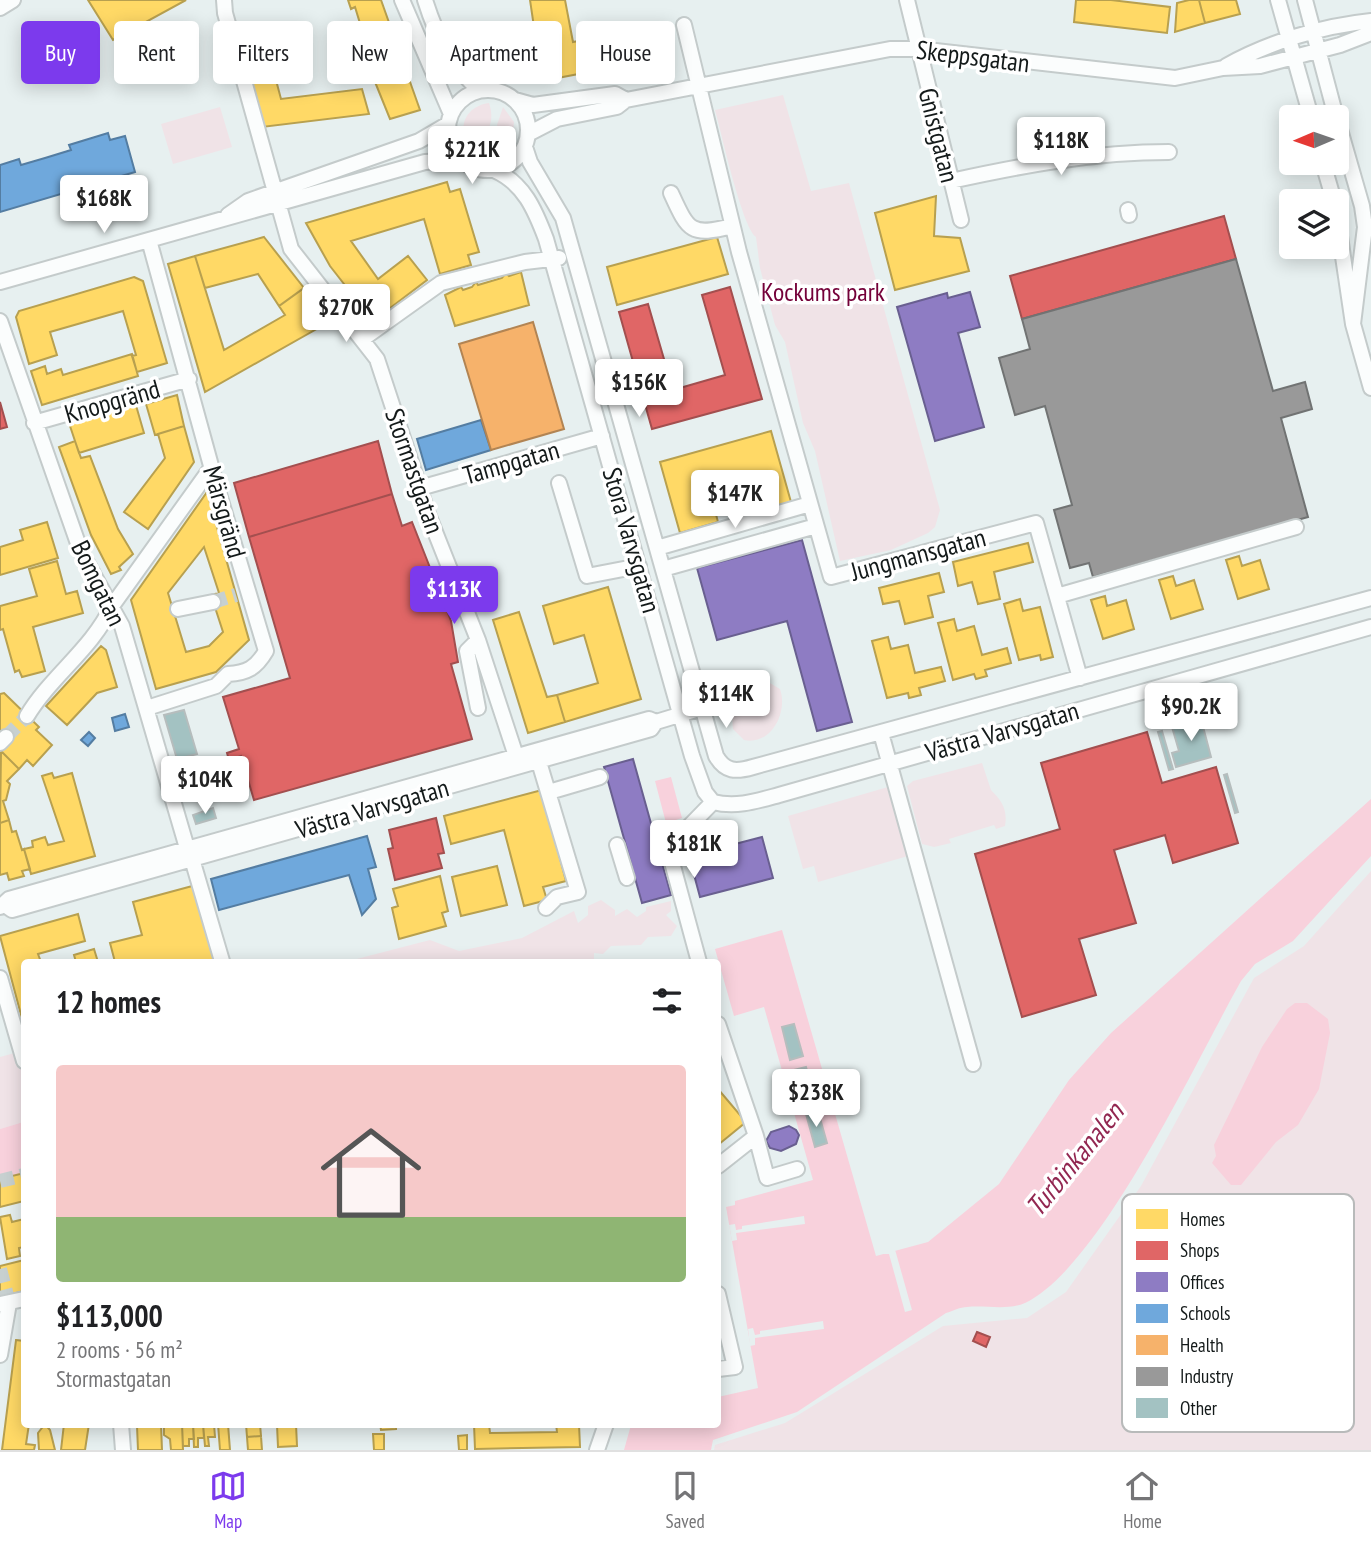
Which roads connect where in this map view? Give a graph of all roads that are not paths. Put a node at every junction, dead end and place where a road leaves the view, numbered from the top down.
1 (13, 0) edge
2 (225, 0) edge
3 (402, 0) edge
4 (425, 0) edge
5 (907, 0) edge
6 (1278, 0) edge
7 (1305, 0) edge
8 (0, 8) edge
9 (1371, 22) edge
10 (684, 25) dead end
11 (1314, 33) junction
12 (1371, 33) edge
13 (1289, 40) junction
14 (918, 49) junction
15 (1319, 51) junction
16 (1295, 57) junction
17 (1223, 68) junction
18 (697, 88) junction
19 (480, 90) junction
20 (515, 100) junction
21 (625, 100) junction
22 (1308, 105) edge
23 (1334, 105) edge
24 (450, 119) junction
25 (526, 140) junction
26 (1169, 152) dead end
27 (461, 160) junction
28 (1349, 160) edge
29 (494, 170) junction
30 (951, 181) junction
31 (275, 190) junction
32 (671, 193) dead end
33 (278, 205) junction
34 (961, 220) dead end
35 (219, 221) junction
36 (732, 226) junction
37 (149, 240) junction
38 (572, 256) junction
39 (551, 259) junction
40 (1343, 259) edge
41 (0, 282) edge
42 (0, 321) edge
43 (1353, 324) junction
44 (364, 338) junction
45 (189, 379) junction
46 (1371, 388) edge
47 (34, 423) junction
48 (602, 436) junction
49 (211, 468) junction
50 (559, 483) dead end
51 (420, 488) junction
52 (810, 504) junction
53 (816, 526) junction
54 (1296, 527) dead end
55 (657, 548) junction
56 (639, 566) junction
57 (663, 569) junction
58 (1057, 596) junction
59 (1371, 598) edge
60 (213, 602) tunnel mouth
61 (112, 606) junction
62 (178, 609) dead end
63 (1371, 627) edge
64 (478, 640) junction
65 (1080, 678) junction
66 (147, 708) junction
67 (478, 708) dead end
68 (702, 708) junction
69 (681, 714) junction
70 (27, 716) tunnel mouth
71 (881, 733) junction
72 (538, 755) junction
73 (516, 756) junction
74 (889, 764) junction
75 (726, 768) joint
76 (600, 777) dead end
77 (549, 792) junction
78 (713, 802) junction
79 (617, 845) dead end
80 (189, 854) junction
81 (627, 878) dead end
82 (2, 906) edge
83 (546, 908) dead end
84 (221, 959) edge
85 (698, 959) edge
86 (0, 978) edge
87 (721, 1033) edge
88 (21, 1051) edge
89 (973, 1064) dead end
90 (756, 1136) junction
91 (721, 1164) edge
92 (797, 1169) dead end
93 (21, 1300) edge
94 (4, 1304) edge
95 (721, 1307) edge
96 (0, 1355) edge
97 (721, 1369) edge
98 (121, 1428) edge
99 (605, 1428) edge
100 (123, 1450) edge
101 (597, 1450) edge

1 - 8 street
2 - 31 street, Stormastgatan
3 - 24 street
4 - 19 street
5 - 14 street, Gnistgatan
6 - 13 street
7 - 11 street
9 - 11 street
10 - 18 street, Jungmansgatan
11 - 13 street
11 - 15 street
12 - 15 street
13 - 16 street
13 - 17 street
14 - 17 street, Skeppsgatan
14 - 18 street, Skeppsgatan
14 - 30 street, Gnistgatan
15 - 16 street
15 - 23 street
16 - 17 street
16 - 22 street
18 - 21 street, Skeppsgatan
18 - 36 street, Jungmansgatan
19 - 20 street
19 - 24 street
20 - 21 street
20 - 25 street, Stora Varvsgatan
21 - 25 street
24 - 27 street
24 - 31 street
25 - 29 street
25 - 38 street, Stora Varvsgatan
26 - 30 street
27 - 29 street, Stora Varvsgatan
27 - 33 street
28 - 43 street
29 - 39 street, Stora Varvsgatan
30 - 34 street, Gnistgatan
31 - 33 street, Stormastgatan
31 - 35 street
32 - 36 street
33 - 35 street
33 - 44 street, Stormastgatan
35 - 37 street
36 - 52 street, Jungmansgatan
37 - 41 street
37 - 45 street, Märsgränd
38 - 39 street
38 - 55 street, Stora Varvsgatan
39 - 44 street
39 - 48 street, Stora Varvsgatan
40 - 43 street
42 - 47 street, Bomgatan
43 - 46 street
44 - 51 street, Stormastgatan
45 - 47 street, Knopgränd
45 - 49 street, Märsgränd
47 - 61 street, Bomgatan
48 - 51 street, Tampgatan
48 - 56 street, Stora Varvsgatan
49 - 61 street
49 - 66 street, Märsgränd
50 - 56 street
51 - 64 street, Stormastgatan
52 - 53 street, Jungmansgatan
52 - 55 street
53 - 57 street
53 - 58 street, Jungmansgatan
54 - 58 street
55 - 57 street, Stora Varvsgatan
56 - 69 street, Stora Varvsgatan
57 - 68 street, Stora Varvsgatan
58 - 65 street, Jungmansgatan
59 - 65 street, Västra Varvsgatan
60 - 62 street
61 - 66 street, Bomgatan
61 - 70 street
63 - 74 street, Västra Varvsgatan
64 - 67 street
64 - 73 street, Stormastgatan
65 - 71 street, Västra Varvsgatan
66 - 80 street, Bomgatan
68 - 69 street, Västra Varvsgatan
68 - 75 street, Stora Varvsgatan
69 - 72 street, Västra Varvsgatan
69 - 78 street, Stora Varvsgatan
71 - 74 street
71 - 75 street, Västra Varvsgatan
72 - 73 street, Västra Varvsgatan
72 - 77 street
72 - 80 street, Västra Varvsgatan
73 - 80 street, Västra Varvsgatan
74 - 78 street, Västra Varvsgatan
74 - 89 street
76 - 77 street
77 - 83 street
78 - 85 street
79 - 81 street
80 - 82 street, Västra Varvsgatan
80 - 84 street, Bomgatan
86 - 88 street
87 - 90 street
90 - 91 street
90 - 92 street
93 - 94 street
94 - 96 street
95 - 97 street
98 - 100 street
99 - 101 street

